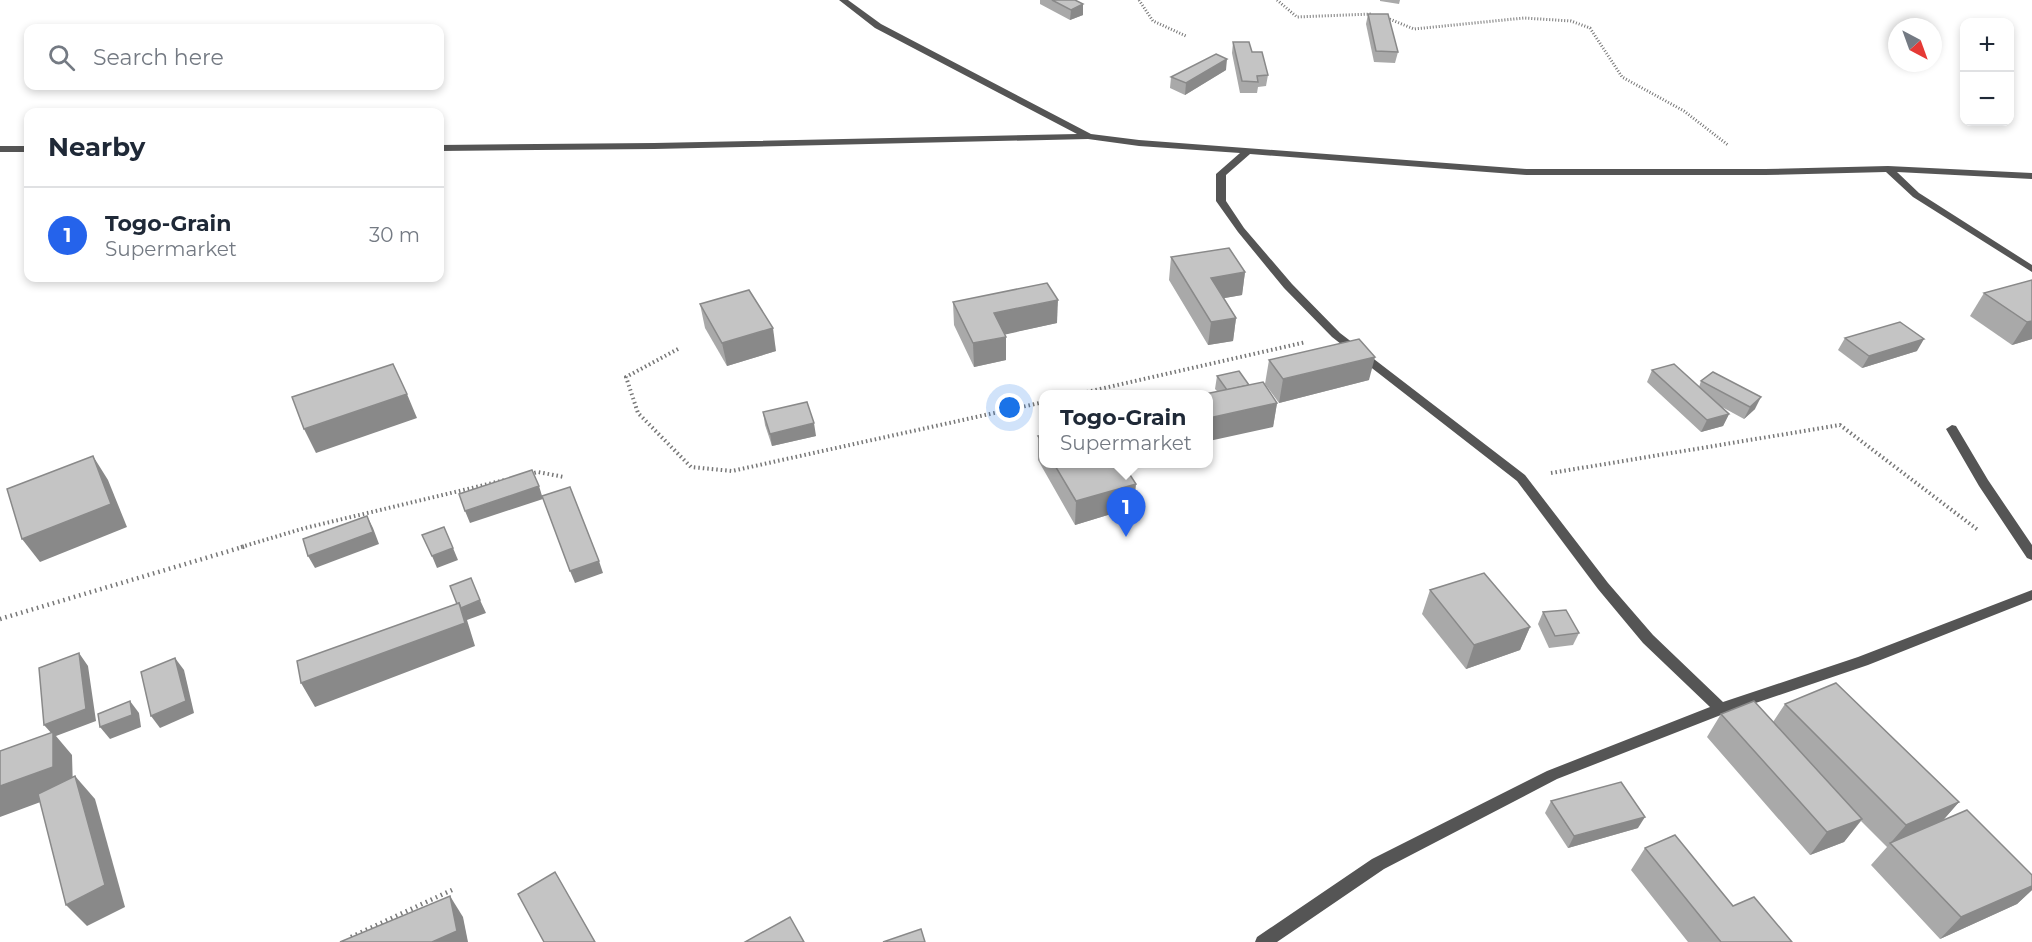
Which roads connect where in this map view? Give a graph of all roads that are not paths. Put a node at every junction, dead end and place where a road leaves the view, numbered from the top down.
1 (843, 0) edge
2 (1088, 136) junction
3 (444, 148) edge
4 (0, 149) edge
5 (24, 149) edge
6 (1248, 151) junction
7 (1888, 169) junction
8 (2032, 176) edge
9 (2032, 269) edge
10 (1952, 429) dead end
11 (2032, 555) edge
12 (2032, 595) edge
13 (1721, 709) junction
14 (1263, 942) edge

1 - 2 street
2 - 3 street
2 - 6 street
4 - 5 street
6 - 7 street
6 - 13 street
7 - 8 street
7 - 9 street
10 - 11 street
12 - 13 street
13 - 14 street

